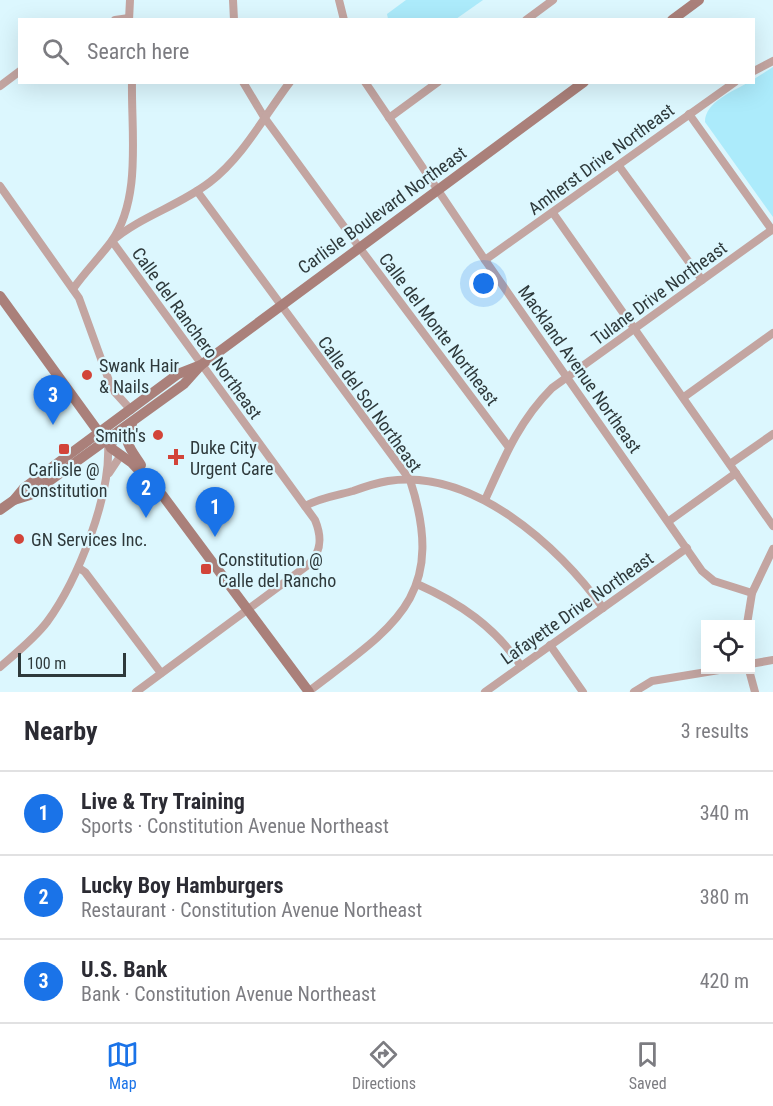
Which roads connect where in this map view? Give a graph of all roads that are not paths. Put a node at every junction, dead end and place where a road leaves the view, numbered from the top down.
1 (130, 0) edge
2 (233, 0) edge
3 (339, 0) edge
4 (553, 0) edge
5 (699, 0) edge
6 (129, 18) edge
7 (234, 18) edge
8 (344, 18) edge
9 (529, 18) edge
10 (675, 18) edge
11 (773, 61) edge
12 (755, 70) edge
13 (18, 72) edge
14 (132, 84) edge
15 (244, 84) edge
16 (289, 84) edge
17 (366, 84) edge
18 (435, 84) edge
19 (581, 84) edge
20 (732, 84) edge
21 (0, 86) edge
22 (689, 114) junction
23 (264, 117) junction
24 (389, 118) junction
25 (619, 166) junction
26 (0, 186) edge
27 (438, 189) junction
28 (197, 191) junction
29 (553, 213) junction
30 (772, 230) edge
31 (112, 241) junction
32 (359, 247) junction
33 (485, 260) junction
34 (702, 280) junction
35 (73, 289) junction
36 (0, 297) edge
37 (279, 306) junction
38 (636, 328) junction
39 (773, 333) edge
40 (201, 365) junction
41 (178, 374) junction
42 (567, 377) junction
43 (684, 397) junction
44 (160, 402) junction
45 (134, 415) junction
46 (773, 434) edge
47 (103, 437) junction
48 (508, 446) junction
49 (121, 455) junction
50 (730, 464) junction
51 (141, 465) junction
52 (736, 473) junction
53 (108, 474) junction
54 (410, 480) junction
55 (161, 494) junction
56 (485, 500) junction
57 (306, 506) junction
58 (0, 510) edge
59 (669, 521) junction
60 (773, 526) edge
61 (687, 548) junction
62 (773, 549) edge
63 (79, 568) junction
64 (417, 584) junction
65 (752, 593) junction
66 (603, 608) junction
67 (246, 609) junction
68 (748, 620) edge
69 (550, 645) junction
70 (773, 660) edge
71 (755, 663) edge
72 (521, 666) junction
73 (0, 667) edge
74 (701, 672) edge
75 (161, 673) junction
76 (750, 674) edge
77 (136, 692) edge
78 (308, 692) edge
79 (485, 692) edge
80 (584, 692) edge
81 (634, 692) edge
82 (754, 692) edge

1 - 6 street
2 - 7 street
3 - 8 street
4 - 9 street
5 - 10 main road
11 - 12 street
13 - 21 street
14 - 31 street
15 - 23 street, Calle del Monte Northeast
16 - 23 street
17 - 24 street, Mackland Avenue Northeast
18 - 24 street
19 - 27 main road, Carlisle Boulevard Northeast
20 - 22 street, Amherst Drive Northeast
22 - 25 street, Amherst Drive Northeast
22 - 30 street
23 - 28 street
23 - 32 street, Calle del Monte Northeast
24 - 27 street, Mackland Avenue Northeast
25 - 29 street, Amherst Drive Northeast
25 - 34 street
26 - 35 street
27 - 32 main road, Carlisle Boulevard Northeast
27 - 33 street, Mackland Avenue Northeast
28 - 31 street
28 - 37 street, Calle del Sol Northeast
29 - 33 street, Amherst Drive Northeast
29 - 38 street
30 - 34 street, Tulane Drive Northeast
31 - 35 street
31 - 40 street, Calle del Ranchero Northeast
32 - 37 main road, Carlisle Boulevard Northeast
32 - 48 street, Calle del Monte Northeast
33 - 42 street, Mackland Avenue Northeast
34 - 38 street, Tulane Drive Northeast
35 - 45 street
36 - 47 main road
37 - 40 main road, Carlisle Boulevard Northeast
37 - 54 street, Calle del Sol Northeast
38 - 42 street, Tulane Drive Northeast
38 - 43 street
39 - 43 street
40 - 41 main road, Carlisle Boulevard Northeast
40 - 44 main road, Carlisle Boulevard Northeast
40 - 57 street, Calle del Ranchero Northeast
41 - 44 main road
41 - 45 main road, Carlisle Boulevard Northeast
42 - 48 street, Tulane Drive Northeast
42 - 59 street, Mackland Avenue Northeast
43 - 50 street
44 - 45 main road, Carlisle Boulevard Northeast
45 - 47 main road, Carlisle Boulevard Northeast
45 - 51 main road
46 - 50 street
47 - 49 main road
47 - 51 main road
47 - 53 street
47 - 58 main road, Carlisle Boulevard Northeast
48 - 56 street, Tulane Drive Northeast
49 - 53 street
49 - 55 main road
50 - 52 street
51 - 55 main road
52 - 59 street
52 - 60 street
53 - 63 street
54 - 56 street
54 - 57 street
54 - 64 street, Calle del Sol Northeast
55 - 67 main road
56 - 66 street
57 - 67 street, Calle del Ranchero Northeast
59 - 61 street, Mackland Avenue Northeast
61 - 65 street, Mackland Avenue Northeast
61 - 66 street, Lafayette Drive Northeast
62 - 65 street
63 - 73 street
63 - 75 street
64 - 72 street
64 - 78 street, Calle del Sol Northeast
65 - 68 street
66 - 69 street, Lafayette Drive Northeast
67 - 75 street, Calle del Ranchero Northeast
67 - 78 main road
69 - 72 street, Lafayette Drive Northeast
69 - 80 street
70 - 71 street
72 - 79 street, Lafayette Drive Northeast
74 - 81 street
75 - 77 street, Calle del Ranchero Northeast
76 - 82 street

